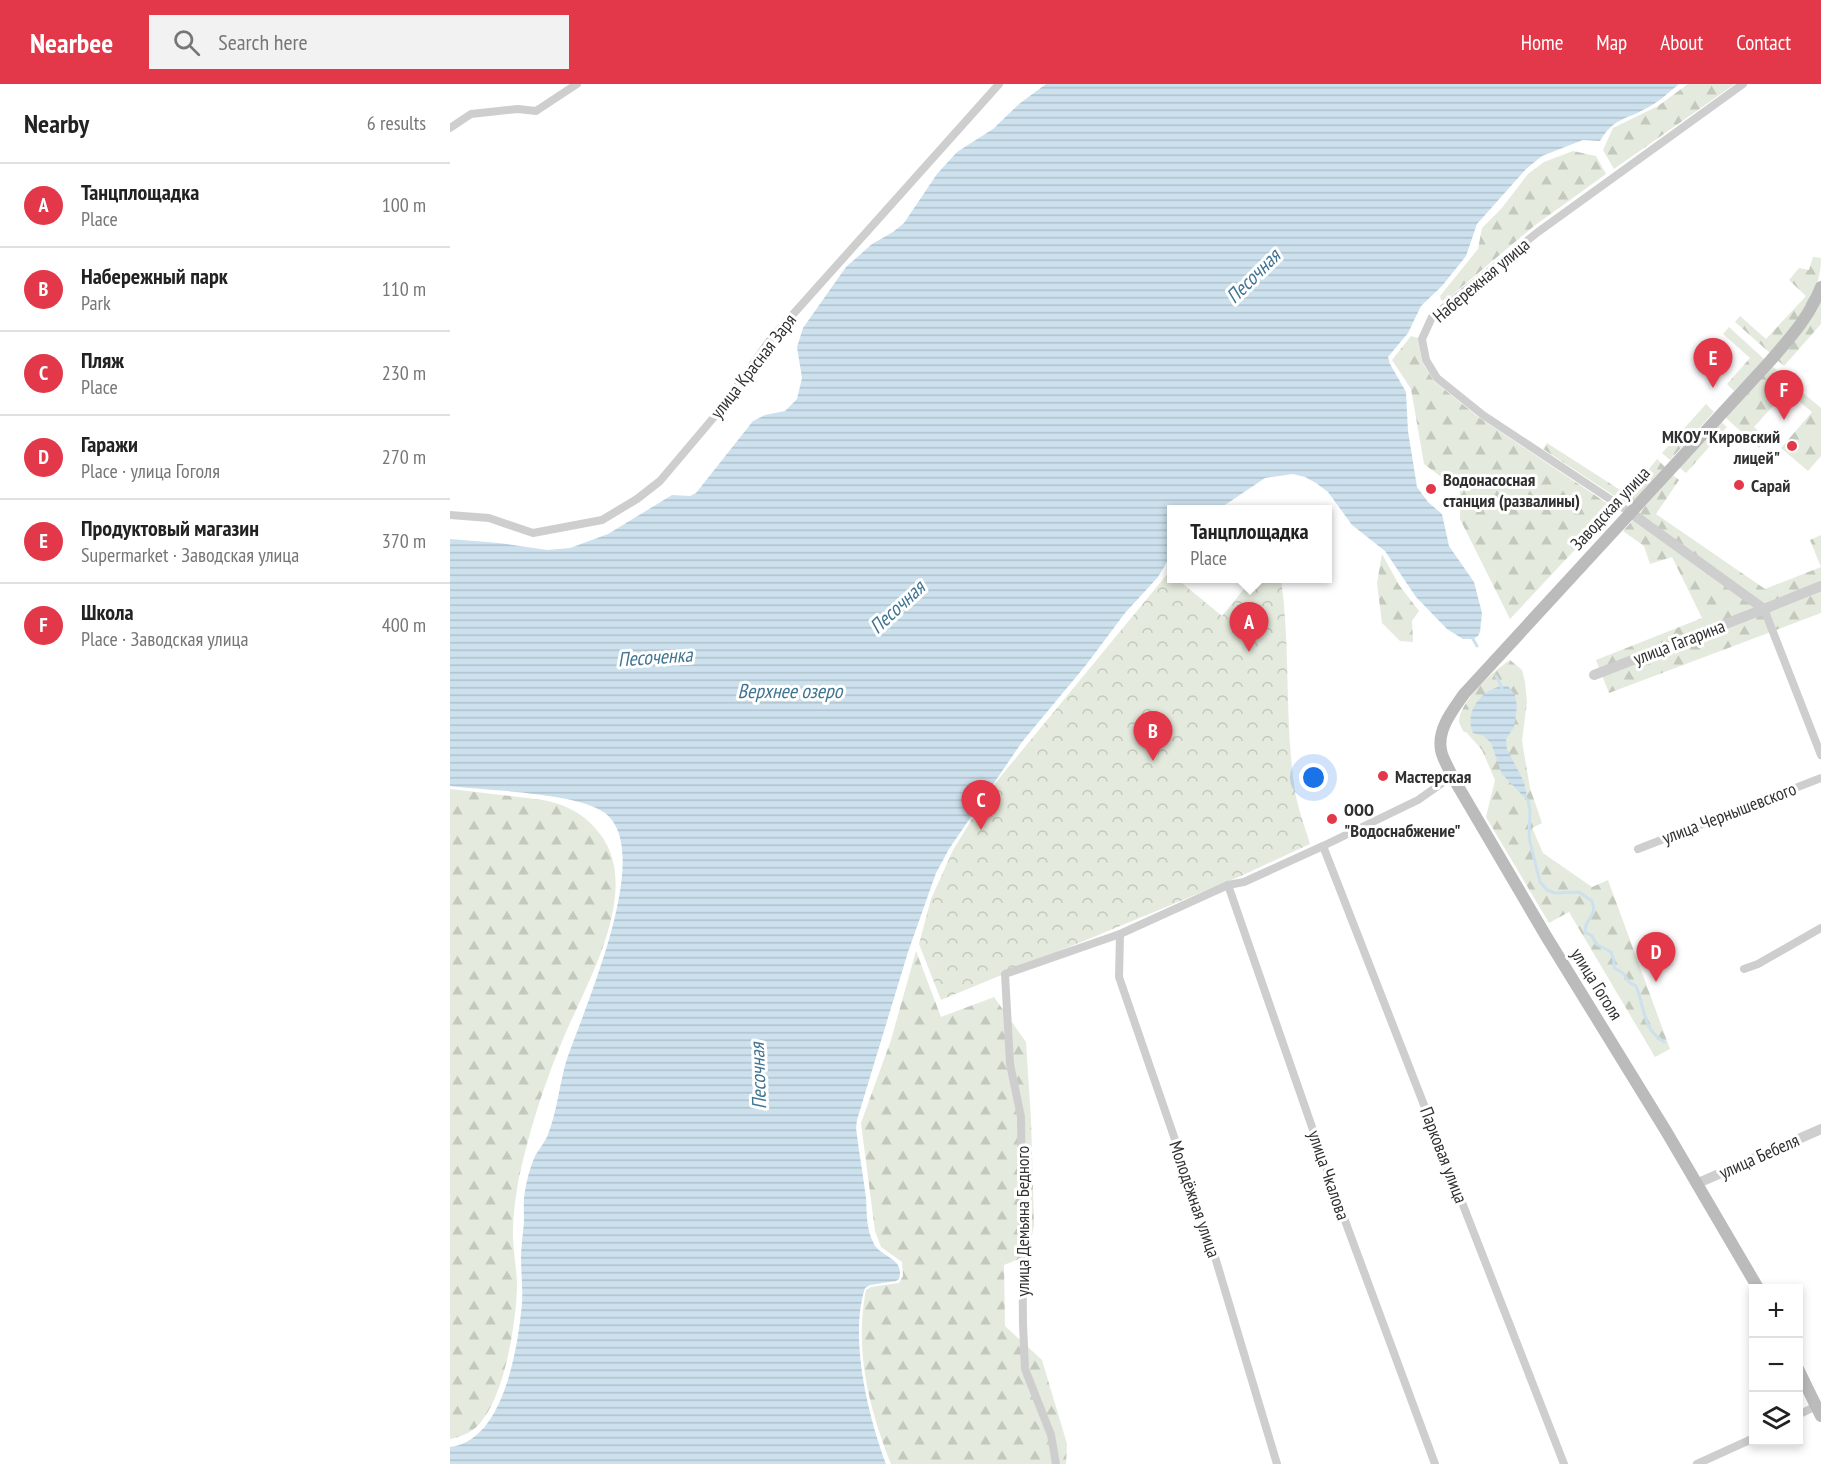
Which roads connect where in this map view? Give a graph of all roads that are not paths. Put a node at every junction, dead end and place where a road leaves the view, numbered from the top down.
1 (577, 84) edge
2 (999, 84) edge
3 (1743, 84) edge
4 (450, 128) edge
5 (1821, 287) edge
6 (1631, 513) junction
7 (450, 515) edge
8 (1821, 586) edge
9 (1764, 609) junction
10 (1594, 675) dead end
11 (1464, 694) joint
12 (1821, 755) edge
13 (1452, 776) junction
14 (1821, 778) edge
15 (1323, 846) junction
16 (1638, 849) dead end
17 (1228, 885) junction
18 (1821, 928) edge
19 (1120, 934) junction
20 (1744, 969) dead end
21 (1821, 1129) edge
22 (1696, 1184) junction
23 (1756, 1284) edge
24 (1803, 1379) edge
25 (1819, 1411) edge
26 (1803, 1414) edge
27 (1749, 1440) edge
28 (1056, 1464) edge
29 (1277, 1464) edge
30 (1435, 1464) edge
31 (1564, 1464) edge
32 (1697, 1464) edge

1 - 4 street
2 - 7 street, улица Красная Заря
3 - 6 street, Набережная улица
5 - 6 main road, Заводская улица
6 - 9 street
6 - 11 main road, Заводская улица
8 - 9 street, улица Гагарина
9 - 10 street, улица Гагарина
9 - 12 street
11 - 13 main road, улица Гоголя
13 - 15 street
13 - 22 main road, улица Гоголя
14 - 16 street, улица Чернышевского
15 - 17 street
15 - 31 street, Парковая улица
17 - 19 street
17 - 30 street, улица Чкалова
18 - 20 street
19 - 28 street, улица Демьяна Бедного
19 - 29 street, Молодёжная улица
21 - 22 street, улица Бебеля
22 - 23 main road, улица Гоголя
24 - 25 main road
25 - 26 street
27 - 32 street

